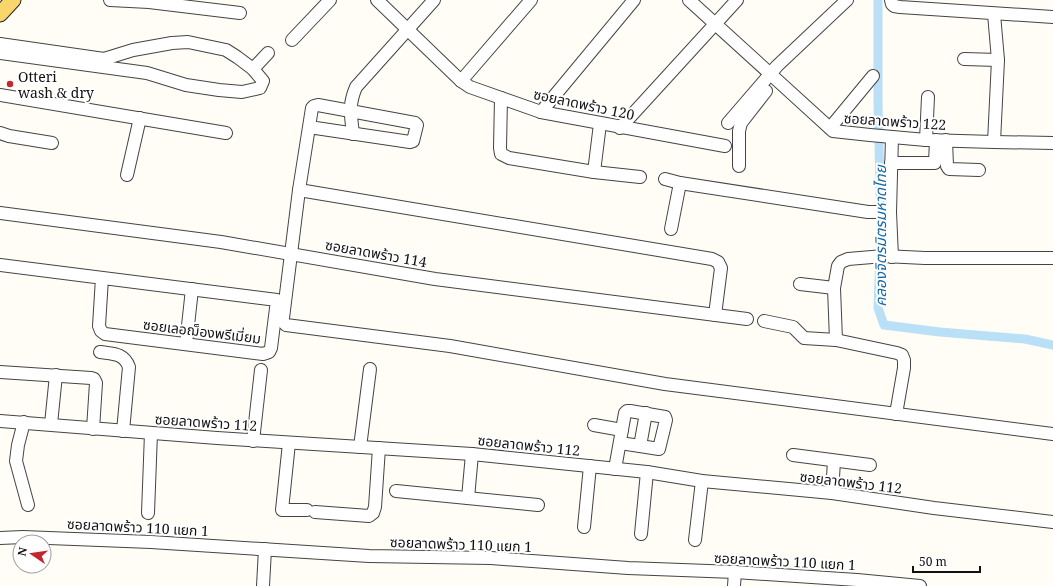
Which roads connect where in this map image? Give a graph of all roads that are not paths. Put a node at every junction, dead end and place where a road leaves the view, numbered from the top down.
1 (13, 0) edge
2 (110, 0) edge
3 (330, 0) edge
4 (377, 0) edge
5 (434, 0) edge
6 (531, 0) edge
7 (634, 0) edge
8 (689, 0) edge
9 (737, 0) edge
10 (847, 0) edge
11 (891, 0) edge
12 (240, 13) dead end
13 (0, 14) edge
14 (994, 14) junction
15 (1053, 17) edge
16 (716, 24) junction
17 (408, 29) junction
18 (292, 40) dead end
19 (0, 44) edge
20 (0, 53) edge
21 (268, 53) dead end
22 (964, 59) dead end
23 (998, 60) junction
24 (253, 69) junction
25 (773, 76) junction
26 (873, 76) dead end
27 (461, 81) junction
28 (0, 94) edge
29 (928, 97) dead end
30 (501, 98) junction
31 (350, 111) junction
32 (542, 112) junction
33 (140, 118) junction
34 (600, 124) junction
35 (728, 124) dead end
36 (309, 127) junction
37 (620, 128) junction
38 (830, 128) junction
39 (226, 133) dead end
40 (0, 134) edge
41 (353, 134) junction
42 (881, 136) junction
43 (936, 140) junction
44 (994, 142) junction
45 (1053, 142) edge
46 (52, 143) dead end
47 (725, 146) dead end
48 (891, 163) junction
49 (739, 166) dead end
50 (980, 170) dead end
51 (594, 172) junction
52 (127, 175) dead end
53 (640, 177) dead end
54 (665, 179) dead end
55 (680, 183) junction
56 (299, 190) junction
57 (888, 211) junction
58 (0, 213) edge
59 (671, 229) dead end
60 (290, 253) junction
61 (888, 256) junction
62 (1053, 258) edge
63 (0, 265) edge
64 (102, 278) junction
65 (800, 284) dead end
66 (834, 288) junction
67 (192, 289) junction
68 (281, 300) junction
69 (715, 315) junction
70 (747, 319) dead end
71 (764, 321) dead end
72 (836, 340) junction
73 (186, 344) junction
74 (100, 352) dead end
75 (370, 369) dead end
76 (261, 370) dead end
77 (0, 372) edge
78 (56, 375) junction
79 (646, 413) junction
80 (896, 414) junction
81 (0, 421) edge
82 (24, 422) junction
83 (51, 424) junction
84 (594, 425) dead end
85 (94, 429) junction
86 (622, 430) junction
87 (123, 431) junction
88 (151, 433) junction
89 (1053, 434) edge
90 (253, 441) junction
91 (289, 443) junction
92 (620, 443) junction
93 (640, 446) junction
94 (360, 447) junction
95 (379, 448) junction
96 (472, 454) junction
97 (793, 455) dead end
98 (834, 461) junction
99 (870, 464) dead end
100 (590, 466) junction
101 (615, 469) junction
102 (647, 472) junction
103 (702, 481) junction
104 (396, 491) dead end
105 (832, 493) junction
106 (468, 498) junction
107 (28, 505) dead end
108 (538, 505) dead end
109 (148, 513) dead end
110 (1052, 519) edge
111 (584, 526) dead end
112 (641, 534) dead end
113 (0, 538) edge
114 (695, 540) dead end
115 (265, 549) junction
116 (735, 572) junction
117 (263, 586) edge
118 (734, 586) edge
119 (920, 586) edge

1 - 13 main road
2 - 12 street
3 - 18 street
4 - 17 street, ซอยลาดพร้าว 120
5 - 17 street
6 - 27 street
7 - 32 street
8 - 16 street, ซอยลาดพร้าว 122
9 - 16 street
10 - 25 street
11 - 14 street
14 - 15 street
14 - 23 street
16 - 25 street, ซอยลาดพร้าว 122
16 - 37 street
17 - 27 street, ซอยลาดพร้าว 120
17 - 31 street
19 - 24 street
20 - 24 street
21 - 24 street
22 - 23 street
23 - 44 street
25 - 35 street
25 - 38 street, ซอยลาดพร้าว 122
25 - 49 street
26 - 38 street
27 - 30 street, ซอยลาดพร้าว 120
28 - 33 street
29 - 43 street
30 - 32 street, ซอยลาดพร้าว 120
30 - 51 street
31 - 36 street
31 - 41 street
31 - 41 street
32 - 34 street, ซอยลาดพร้าว 120
33 - 39 street
33 - 52 street
34 - 37 street, ซอยลาดพร้าว 120
34 - 51 street
36 - 41 street
36 - 56 street
37 - 47 street, ซอยลาดพร้าว 120
38 - 42 street, ซอยลาดพร้าว 122
40 - 46 street
42 - 43 street, ซอยลาดพร้าว 122
42 - 48 street
43 - 44 street, ซอยลาดพร้าว 122
43 - 48 street
43 - 50 street
44 - 45 street, ซอยลาดพร้าว 122
48 - 57 street
51 - 53 street
54 - 55 street
55 - 57 street
55 - 59 street
56 - 60 street
56 - 69 street
57 - 61 street
58 - 60 street, ซอยลาดพร้าว 114
60 - 68 street
60 - 69 street, ซอยลาดพร้าว 114
61 - 62 street
61 - 66 street
63 - 64 street
64 - 67 street
64 - 73 street, ซอยเลอฌ็องพรีเมี่ยม
65 - 66 street
66 - 72 street
67 - 68 street
67 - 73 street
68 - 73 street, ซอยเลอฌ็องพรีเมี่ยม
68 - 80 street
69 - 70 street, ซอยลาดพร้าว 114
71 - 72 street
72 - 80 street
74 - 87 street
75 - 94 street
76 - 90 street
77 - 78 street
78 - 83 street
78 - 85 street
79 - 86 street
79 - 93 street
79 - 93 street
80 - 89 street
81 - 82 street, ซอยลาดพร้าว 112
82 - 83 street, ซอยลาดพร้าว 112
82 - 107 street
83 - 85 street, ซอยลาดพร้าว 112
84 - 86 street
85 - 87 street, ซอยลาดพร้าว 112
86 - 92 street
87 - 88 street, ซอยลาดพร้าว 112
88 - 90 street, ซอยลาดพร้าว 112
88 - 109 street
90 - 91 street, ซอยลาดพร้าว 112
91 - 94 street, ซอยลาดพร้าว 112
91 - 95 street
92 - 93 street
92 - 101 street
94 - 95 street, ซอยลาดพร้าว 112
95 - 96 street, ซอยลาดพร้าว 112
96 - 100 street, ซอยลาดพร้าว 112
96 - 106 street
97 - 98 street
98 - 99 street
98 - 105 street
100 - 101 street, ซอยลาดพร้าว 112
100 - 111 street
101 - 102 street, ซอยลาดพร้าว 112
102 - 103 street, ซอยลาดพร้าว 112
102 - 112 street
103 - 105 street, ซอยลาดพร้าว 112
103 - 114 street
104 - 106 street
105 - 110 street, ซอยลาดพร้าว 112
106 - 108 street
113 - 115 street, ซอยลาดพร้าว 110 แยก 1
115 - 116 street, ซอยลาดพร้าว 110 แยก 1
115 - 117 street
116 - 118 street
116 - 119 street, ซอยลาดพร้าว 110 แยก 1

